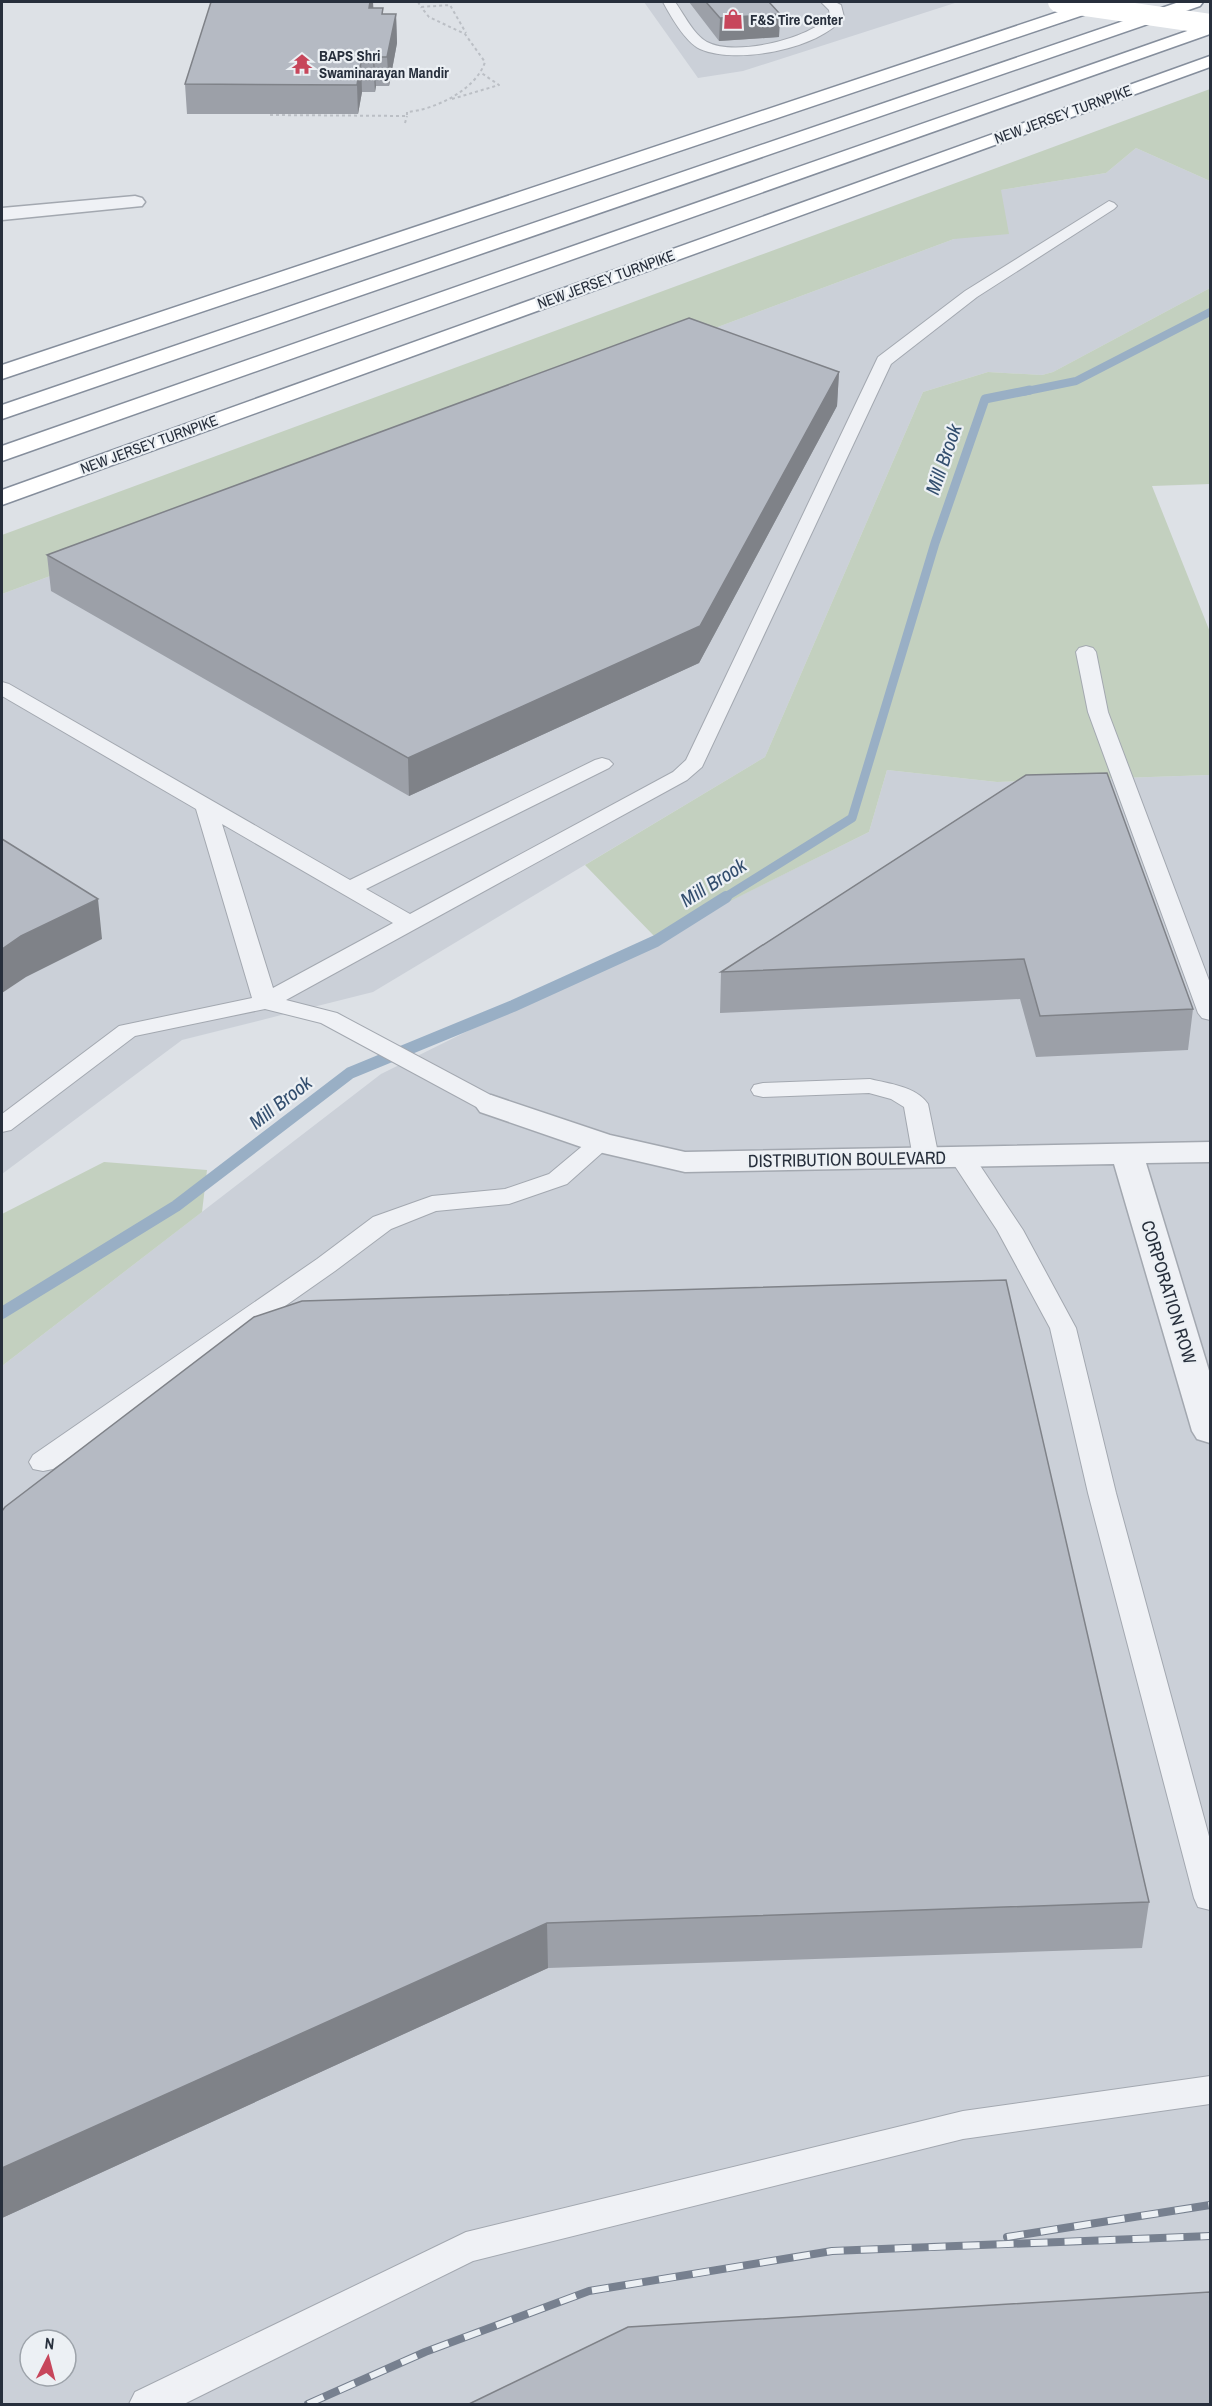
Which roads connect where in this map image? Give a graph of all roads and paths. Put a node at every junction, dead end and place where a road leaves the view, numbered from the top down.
1 (418, 2) edge
2 (669, 2) edge
3 (827, 2) edge
4 (1058, 2) edge
5 (1105, 2) edge
6 (1194, 2) edge
7 (421, 7) junction
8 (1210, 17) edge
9 (1210, 26) edge
10 (470, 39) junction
11 (1210, 61) edge
12 (480, 72) junction
13 (446, 100) junction
14 (270, 115) edge
15 (407, 116) junction
16 (405, 123) dead end
17 (135, 202) dead end
18 (1109, 206) dead end
19 (2, 214) edge
20 (2, 372) edge
21 (2, 412) edge
22 (2, 454) edge
23 (2, 498) edge
24 (1086, 652) dead end
25 (2, 688) edge
26 (602, 764) dead end
27 (206, 806) junction
28 (349, 889) junction
29 (409, 923) junction
30 (266, 1002) junction
31 (1210, 1013) edge
32 (763, 1090) dead end
33 (492, 1105) joint
34 (2, 1125) edge
35 (601, 1143) junction
36 (1210, 1152) edge
37 (1127, 1154) junction
38 (962, 1157) junction
39 (926, 1158) junction
40 (1200, 1361) edge
41 (1210, 1431) edge
42 (43, 1462) dead end
43 (1210, 1898) edge
44 (1210, 2090) edge
45 (148, 2404) edge

1 - 7 path
2 - 3 lane
4 - 9 main road, bridge
5 - 8 main road
5 - 20 main road
6 - 21 main road
7 - 10 path
7 - 10 path
9 - 22 main road, NEW JERSEY TURNPIKE
10 - 12 path
11 - 23 main road, NEW JERSEY TURNPIKE
12 - 13 path
12 - 13 path
13 - 15 path
14 - 15 path
15 - 16 path
17 - 19 street
18 - 29 lane
24 - 31 lane
25 - 27 lane
26 - 28 lane
27 - 28 lane
27 - 30 lane
28 - 29 lane
29 - 30 lane
30 - 33 lane
30 - 34 lane
32 - 39 lane
33 - 35 street, DISTRIBUTION BOULEVARD
35 - 39 street, DISTRIBUTION BOULEVARD
35 - 42 lane
36 - 37 street, DISTRIBUTION BOULEVARD
37 - 38 street, DISTRIBUTION BOULEVARD
37 - 40 street, CORPORATION ROW
38 - 39 street, DISTRIBUTION BOULEVARD
38 - 43 lane
40 - 41 street, CORPORATION ROW
44 - 45 lane

